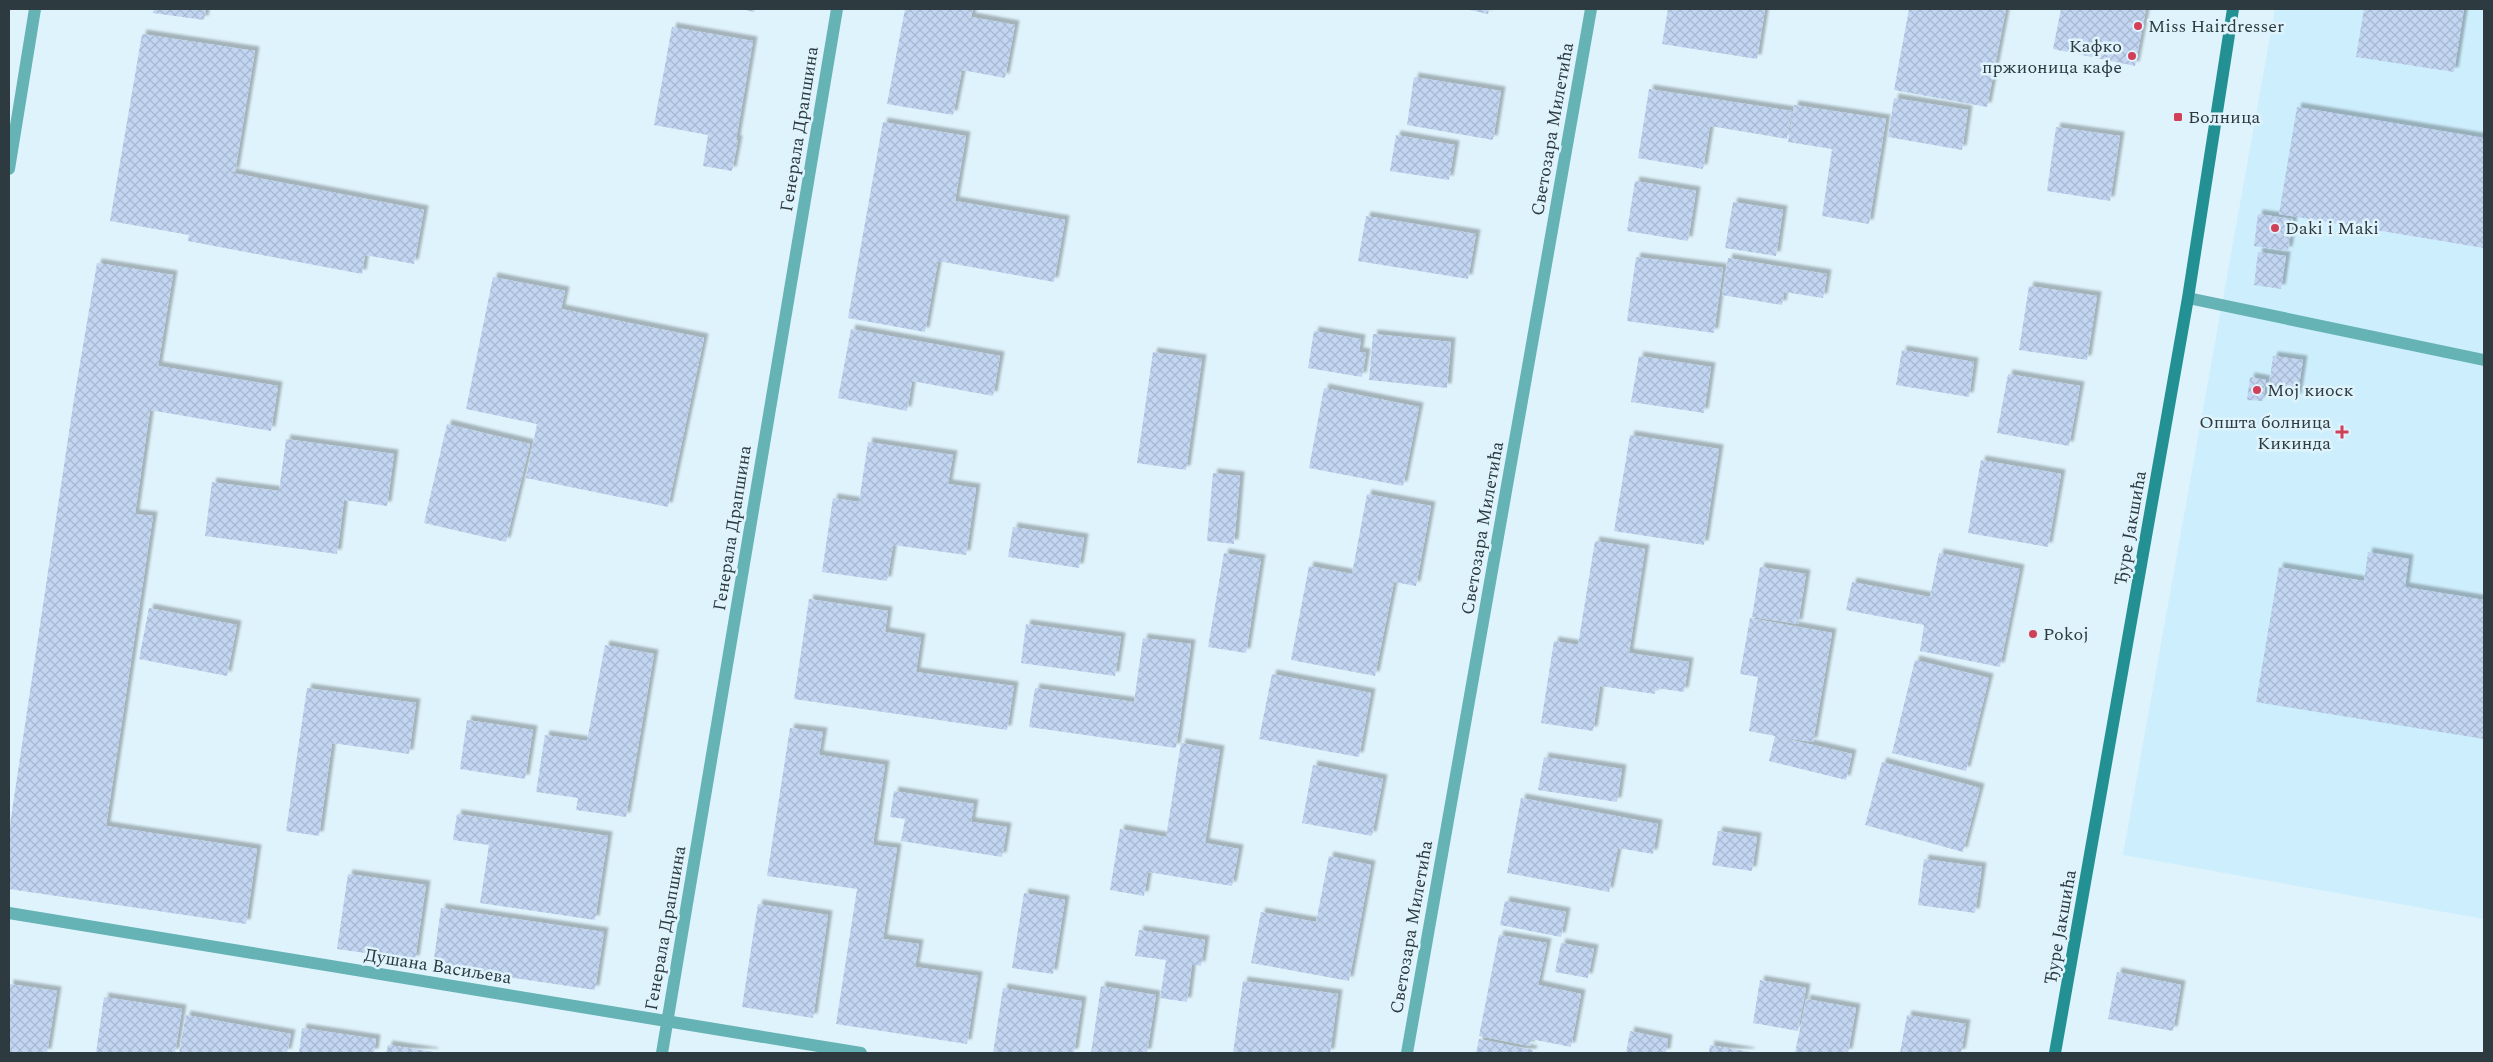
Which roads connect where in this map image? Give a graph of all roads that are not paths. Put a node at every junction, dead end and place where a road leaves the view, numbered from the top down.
1 (35, 9) edge
2 (837, 9) edge
3 (1591, 9) edge
4 (2233, 9) edge
5 (9, 169) edge
6 (2188, 298) junction
7 (2484, 360) edge
8 (9, 913) edge
9 (667, 1021) junction
10 (662, 1053) edge
11 (861, 1053) edge
12 (1407, 1053) edge
13 (2056, 1053) edge

1 - 5 street
2 - 9 street, Генерала Драпшина
3 - 12 street, Светозара Милетића
4 - 6 main road, Ђуре Јакшића
6 - 7 street
6 - 13 main road, Ђуре Јакшића
8 - 9 street, Душана Васиљева
9 - 10 street, Генерала Драпшина
9 - 11 street, Душана Васиљева

